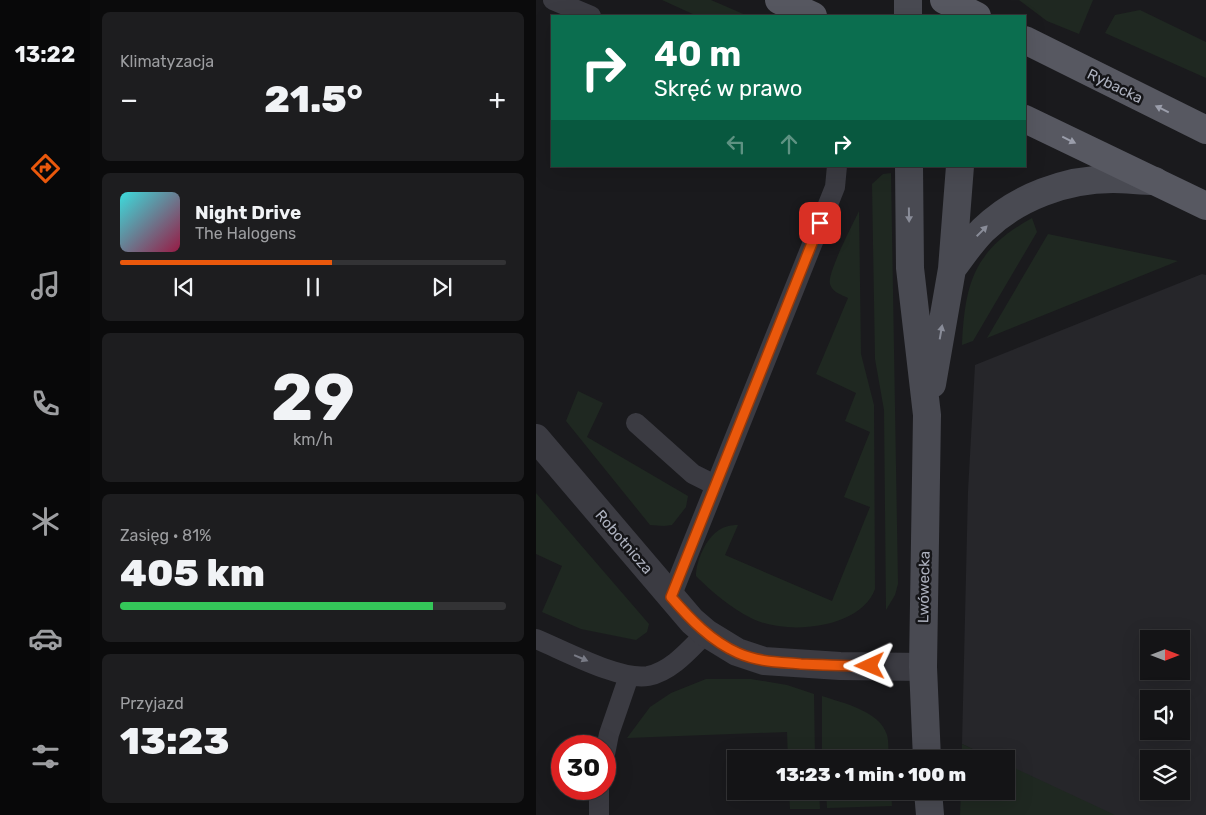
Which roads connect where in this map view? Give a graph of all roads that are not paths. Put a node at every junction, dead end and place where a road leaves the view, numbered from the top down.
1 (553, 0) edge
2 (779, 0) edge
3 (908, 0) edge
4 (589, 15) edge
5 (811, 15) edge
6 (908, 15) edge
7 (1026, 40) edge
8 (1026, 119) edge
9 (1206, 130) edge
10 (837, 167) edge
11 (909, 167) edge
12 (960, 167) edge
13 (1155, 181) junction
14 (1206, 206) edge
15 (952, 269) junction
16 (927, 415) junction
17 (636, 423) dead end
18 (536, 438) edge
19 (716, 485) junction
20 (671, 597) junction
21 (706, 633) junction
22 (536, 639) edge
23 (923, 667) junction
24 (629, 676) junction
25 (609, 735) edge
26 (927, 750) edge
27 (599, 800) edge
28 (929, 800) edge
29 (599, 815) edge
30 (930, 815) edge

1 - 4 lane
2 - 5 main road
3 - 6 street
9 -> 7 main road, Rybacka
8 -> 13 main road
10 - 19 lane
11 -> 16 street, Lwówecka
12 - 15 street, Lwówecka
13 - 14 main road
15 -> 13 street
16 -> 15 street, Lwówecka
16 - 23 street, Lwówecka
17 - 19 lane
18 - 20 street, Robotnicza
19 - 20 lane
20 - 21 street, Robotnicza
21 - 23 street, Robotnicza
21 - 24 lane
22 -> 24 lane
23 - 26 street, Lwówecka
24 - 25 lane
27 - 29 lane
28 - 30 street

